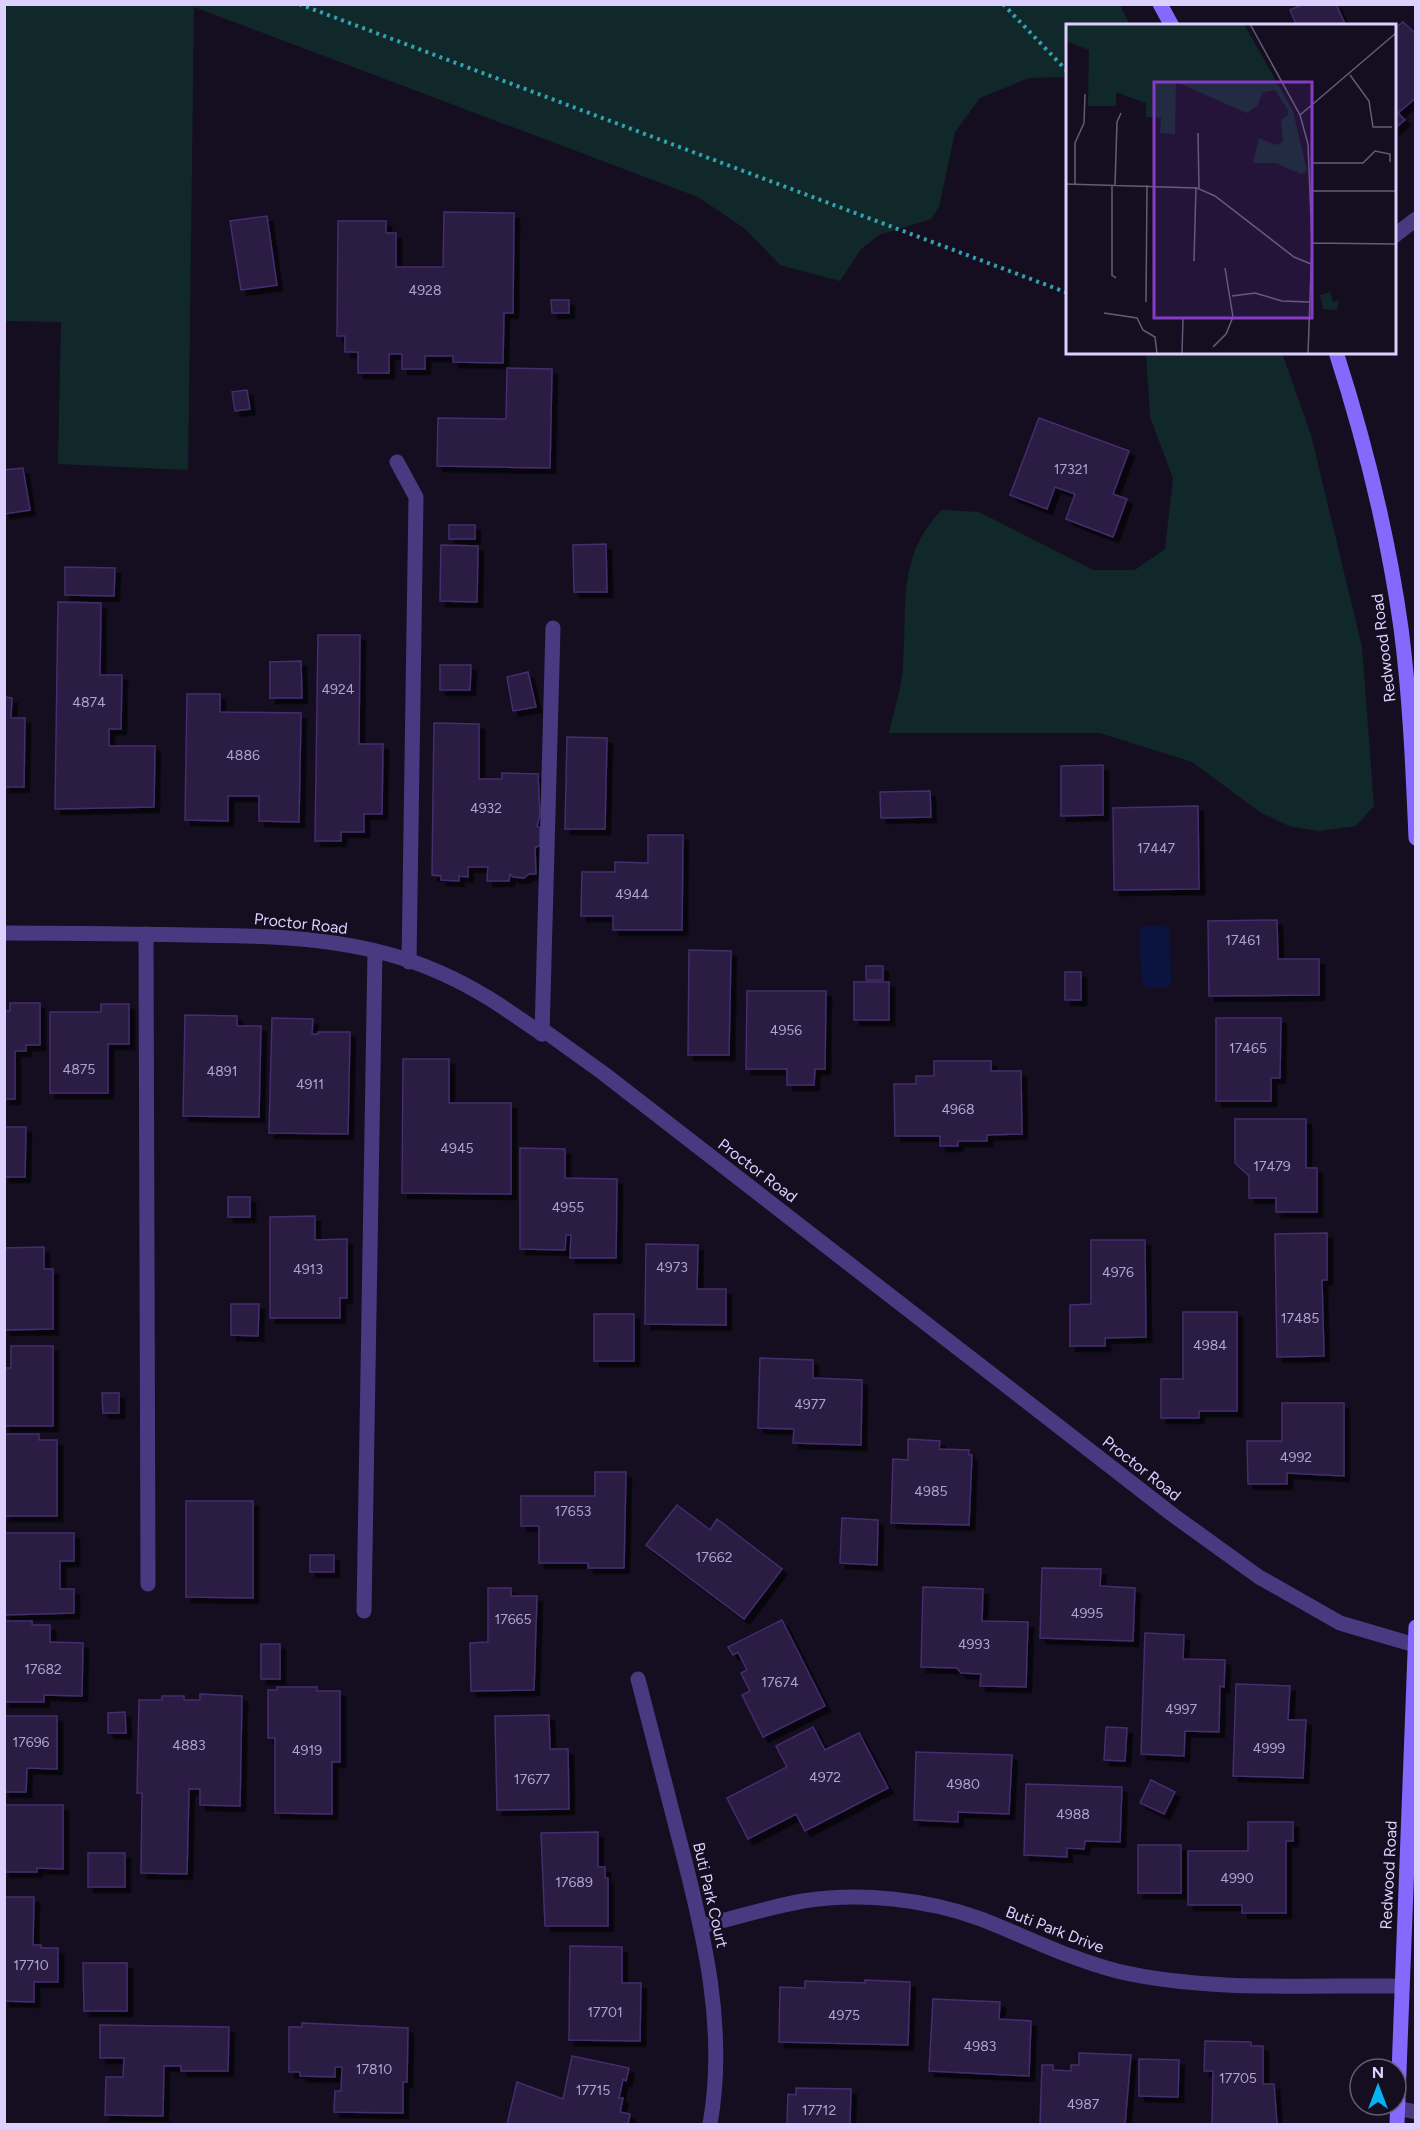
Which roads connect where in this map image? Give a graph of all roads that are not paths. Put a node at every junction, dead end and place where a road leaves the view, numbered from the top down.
1 (1160, 4) edge
2 (1171, 24) edge
3 (1416, 219) edge
4 (1396, 235) edge
5 (1337, 354) edge
6 (397, 462) dead end
7 (553, 628) dead end
8 (1413, 729) edge
9 (1416, 838) edge
10 (4, 933) edge
11 (146, 934) junction
12 (375, 951) junction
13 (409, 962) junction
14 (542, 1034) junction
15 (148, 1584) dead end
16 (364, 1611) dead end
17 (1416, 1627) edge
18 (1415, 1645) edge
19 (638, 1679) dead end
20 (1415, 1710) edge
21 (702, 1926) junction
22 (1401, 1986) junction
23 (1399, 2057) edge
24 (710, 2124) edge

1 - 2 main road
3 - 4 street
5 - 8 main road, Redwood Road
6 - 13 street
7 - 14 street
8 - 9 main road, Redwood Road
10 - 11 street, Proctor Road
11 - 12 street, Proctor Road
11 - 15 street
12 - 13 street, Proctor Road
12 - 16 street
13 - 14 street, Proctor Road
14 - 18 street, Proctor Road
17 - 18 main road, Redwood Road
18 - 20 main road, Redwood Road
19 - 21 street, Buti Park Court
20 - 22 main road, Redwood Road
21 - 22 street, Buti Park Drive
21 - 24 street, Buti Park Court
22 - 23 main road, Redwood Road

